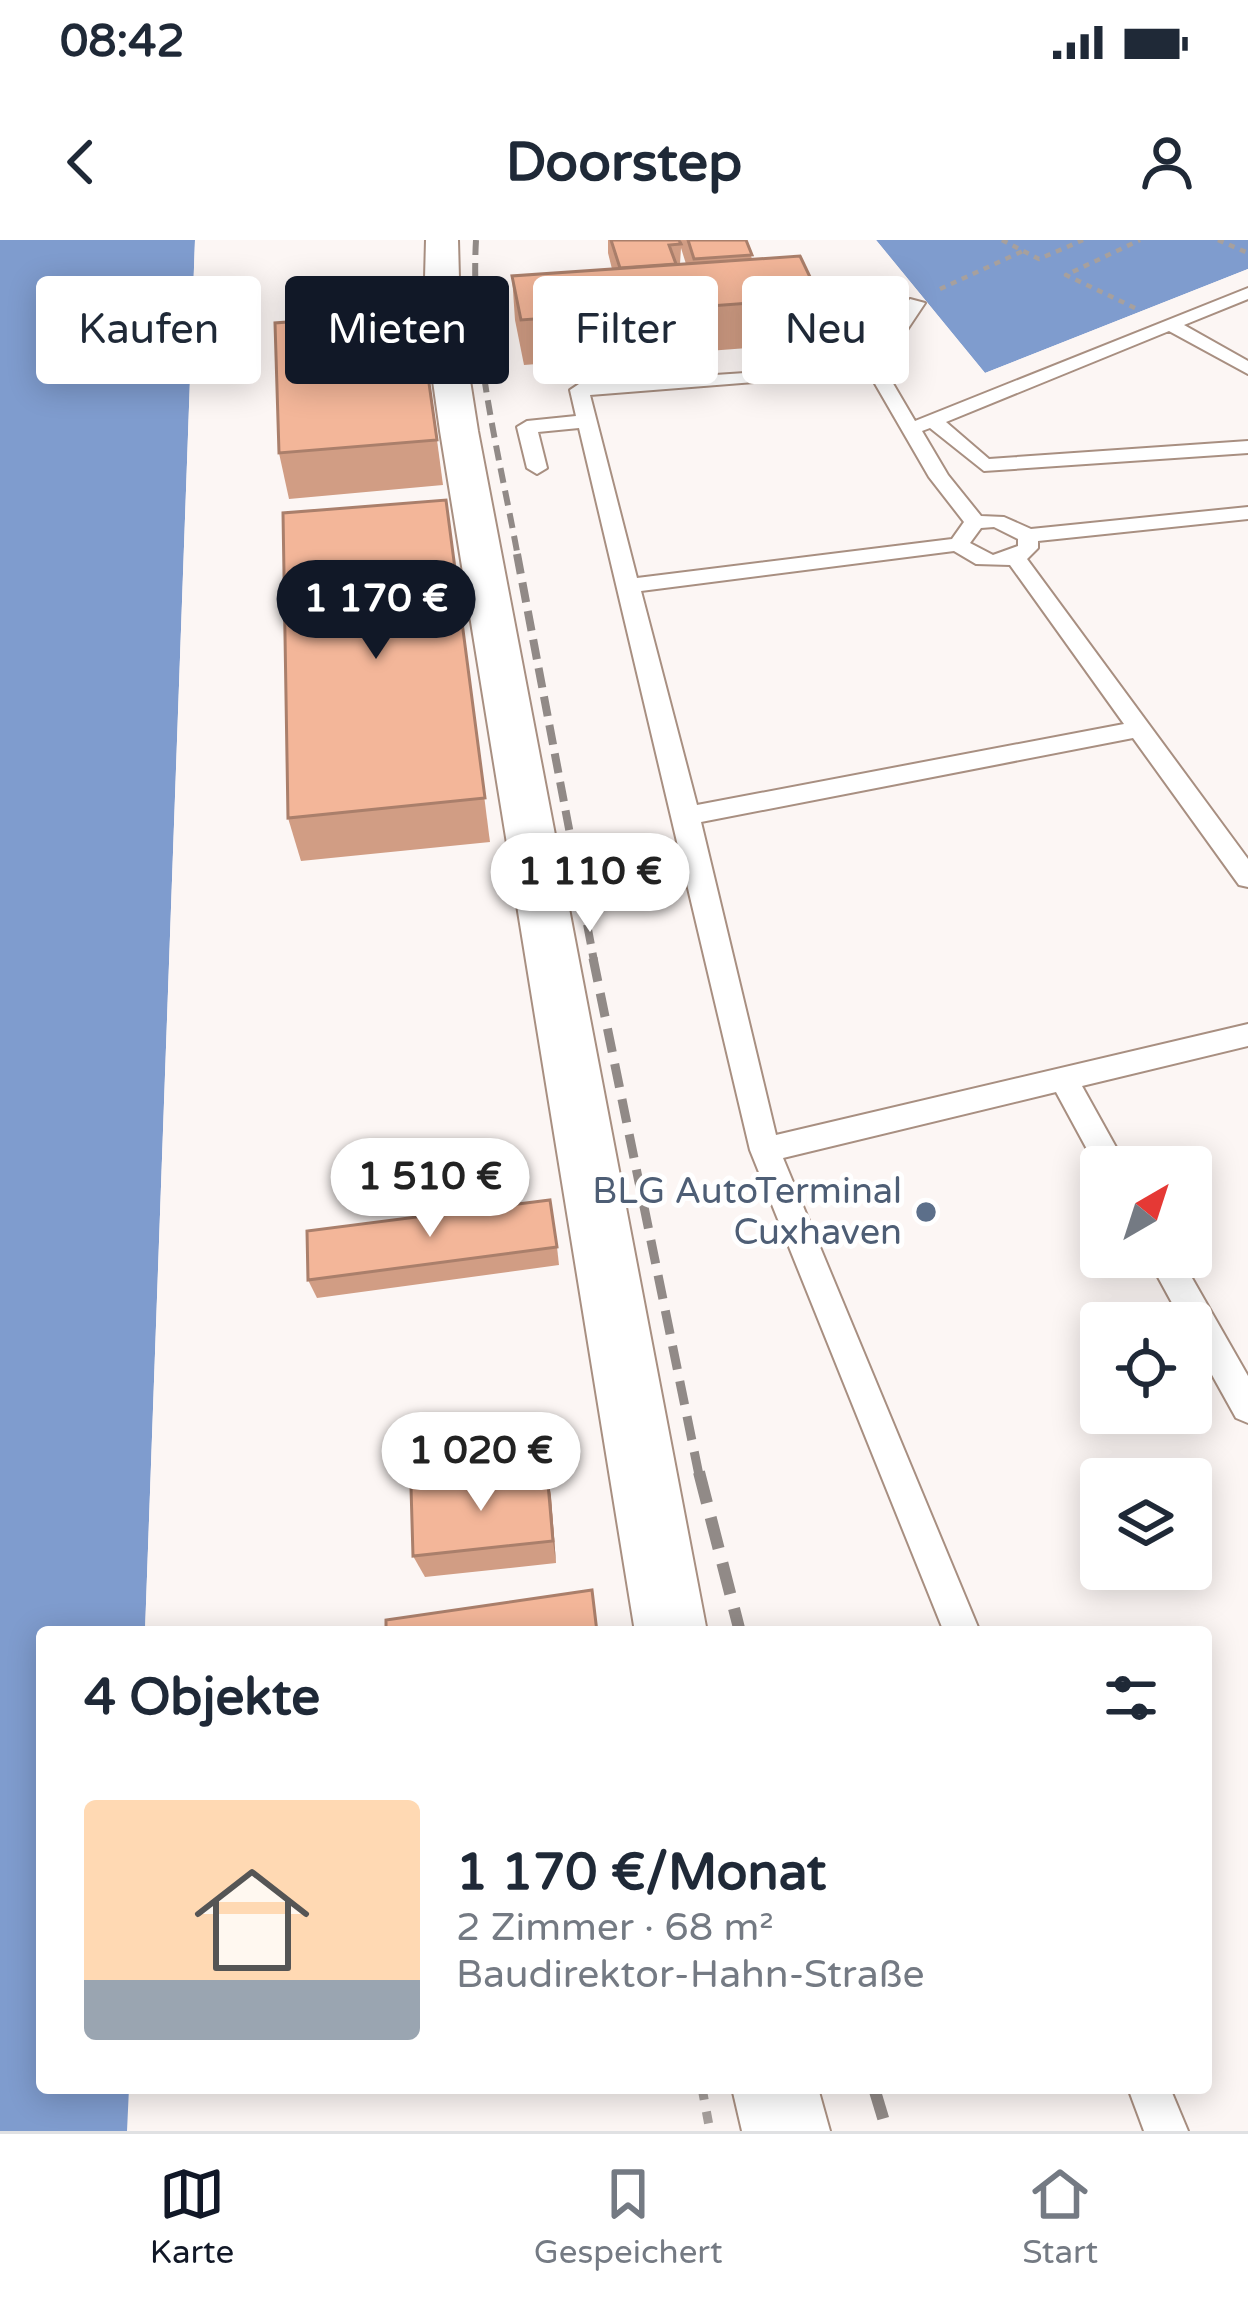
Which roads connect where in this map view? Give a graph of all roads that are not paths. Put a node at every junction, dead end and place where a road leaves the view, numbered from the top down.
1 (442, 240) edge
2 (1248, 293) edge
3 (919, 300) road end
4 (1170, 324) junction
5 (1248, 369) edge
6 (742, 377) edge
7 (587, 421) junction
8 (932, 421) junction
9 (911, 429) junction
10 (1248, 447) edge
11 (537, 468) dead end
12 (1248, 513) edge
13 (975, 522) junction
14 (1028, 536) junction
15 (959, 544) junction
16 (1016, 559) junction
17 (626, 586) junction
18 (1137, 729) junction
19 (687, 816) junction
20 (1238, 848) edge
21 (1248, 878) edge
22 (1248, 1035) edge
23 (1063, 1079) junction
24 (1100, 1146) edge
25 (764, 1150) junction
26 (1175, 1278) edge
27 (1248, 1407) edge
28 (669, 1626) edge
29 (960, 1626) edge
30 (777, 2094) edge
31 (1151, 2094) edge
32 (787, 2131) edge
33 (1166, 2131) edge

1 - 28 street
2 - 4 lane
3 - 9 lane
4 - 5 lane
4 - 8 lane
6 - 7 lane
7 - 11 lane
7 - 17 lane
8 - 9 lane
8 - 10 lane
9 - 13 lane
12 - 14 lane
13 - 14 lane
13 - 15 lane
14 - 16 lane
15 - 16 lane
15 - 17 lane
16 - 18 lane
17 - 19 lane
18 - 19 lane
18 - 20 lane
19 - 25 lane
20 - 21 lane
22 - 23 lane
23 - 24 lane
23 - 25 lane
25 - 29 lane
26 - 27 lane
30 - 32 street
31 - 33 lane

